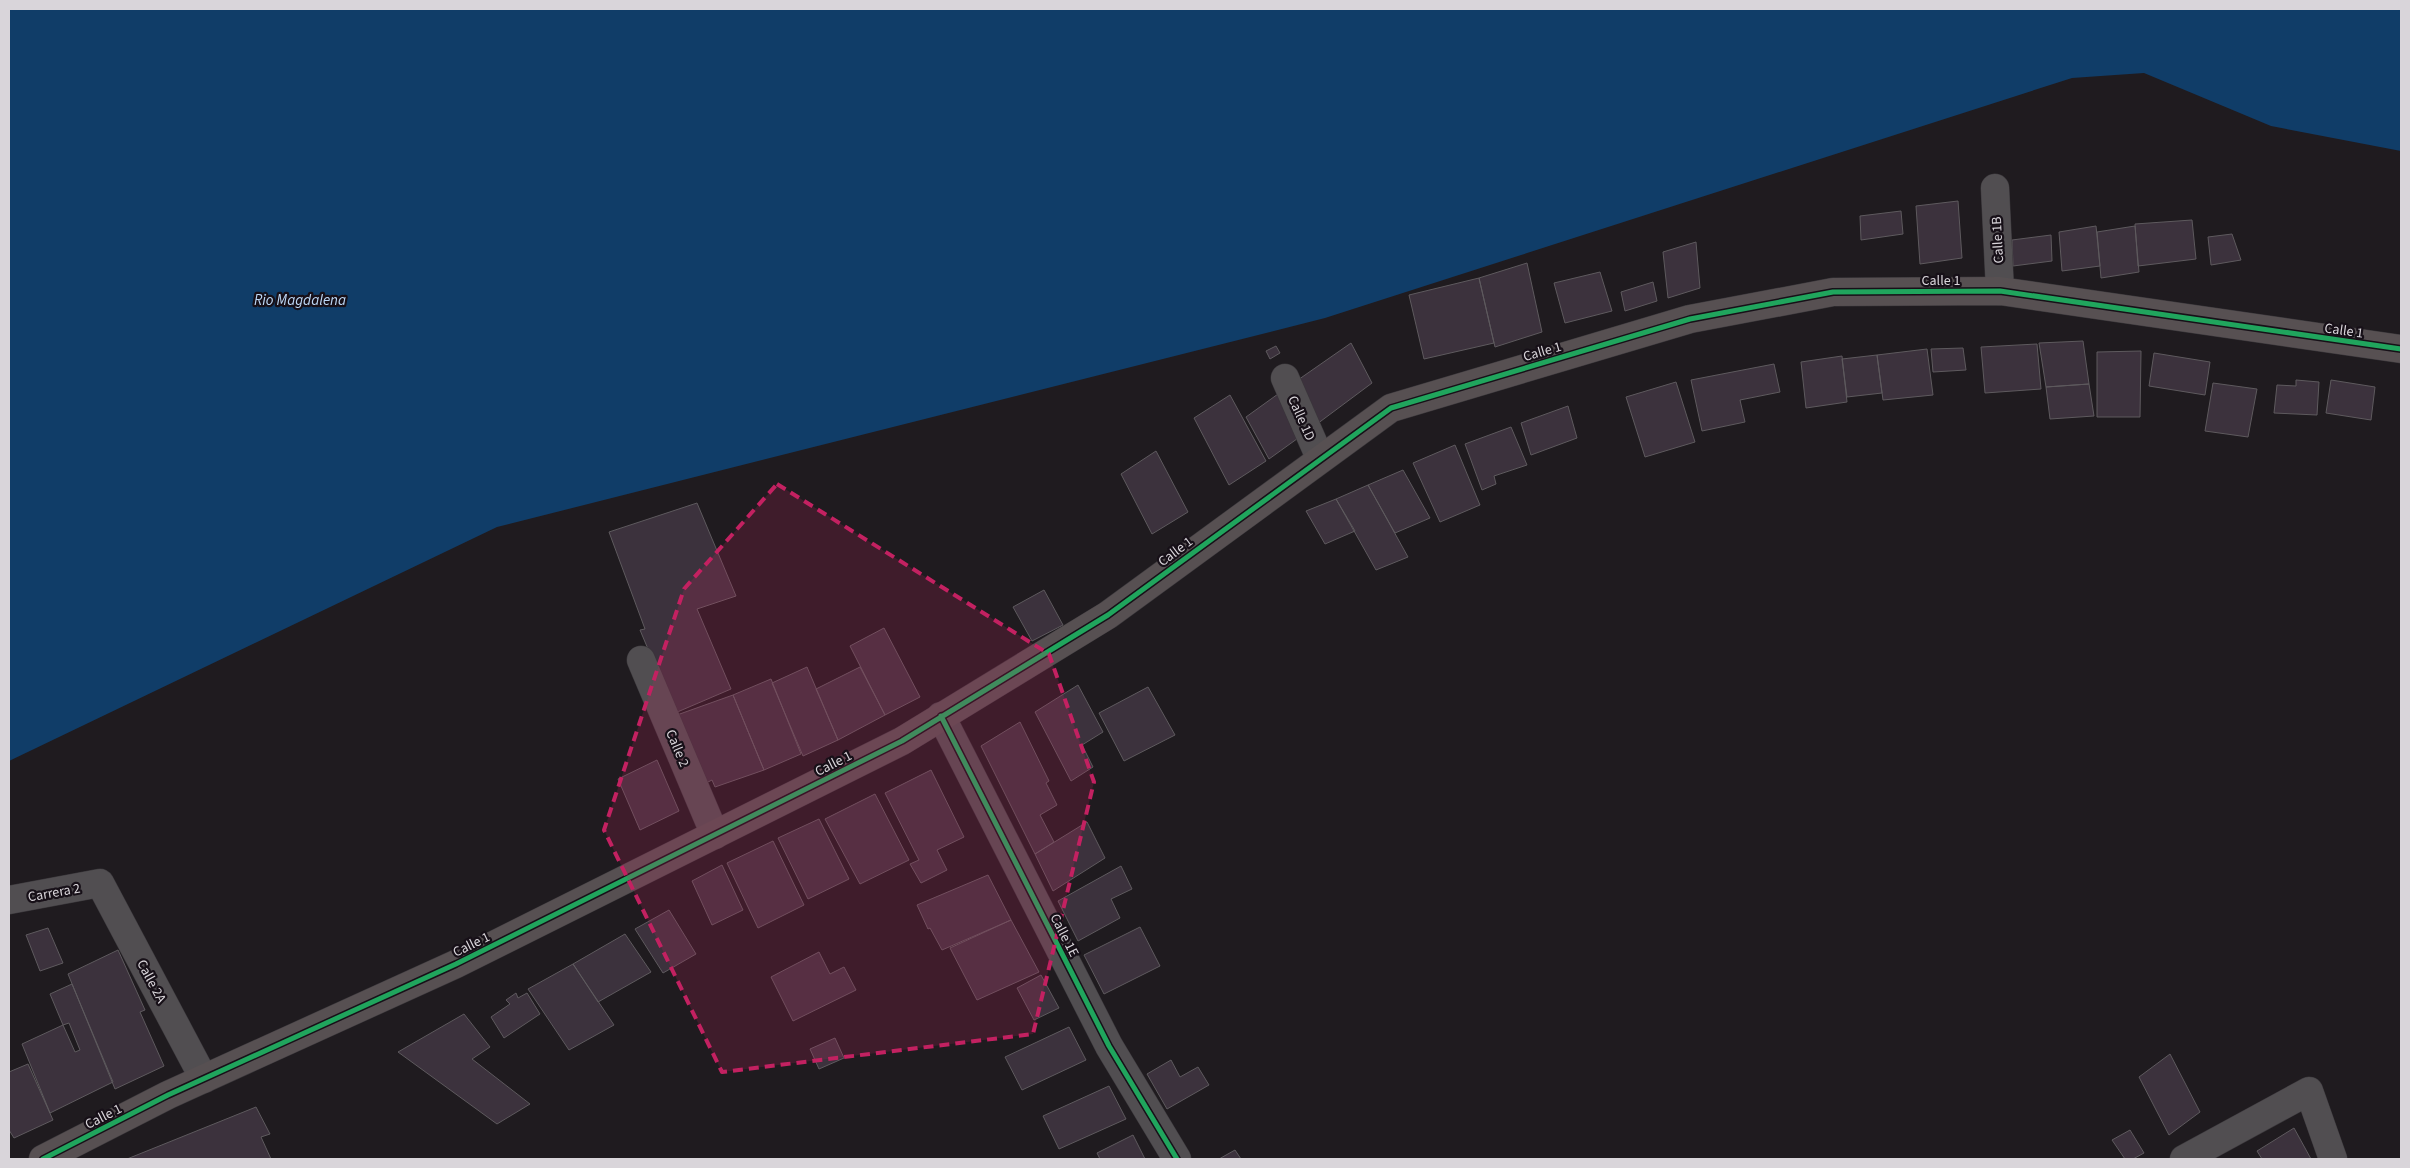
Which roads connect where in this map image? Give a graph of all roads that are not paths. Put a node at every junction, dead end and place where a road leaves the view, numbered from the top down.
1 (1995, 188) dead end
2 (2000, 291) junction
3 (2401, 349) edge
4 (1285, 378) dead end
5 (1320, 458) junction
6 (641, 660) dead end
7 (941, 716) junction
8 (715, 835) junction
9 (100, 883) joint
10 (9, 900) edge
11 (204, 1078) junction
12 (42, 1159) edge
13 (1177, 1159) edge
14 (2184, 1159) edge
15 (2333, 1159) edge

1 - 2 street, Calle 1B
2 - 3 street, Calle 1
2 - 5 street, Calle 1
4 - 5 street, Calle 1D
5 - 7 street, Calle 1
6 - 8 street, Calle 2
7 - 8 street, Calle 1
7 - 13 street, Calle 1E
8 - 11 street, Calle 1
9 - 10 street, Carrera 2
9 - 11 street, Calle 2A
11 - 12 street, Calle 1
14 - 15 street

